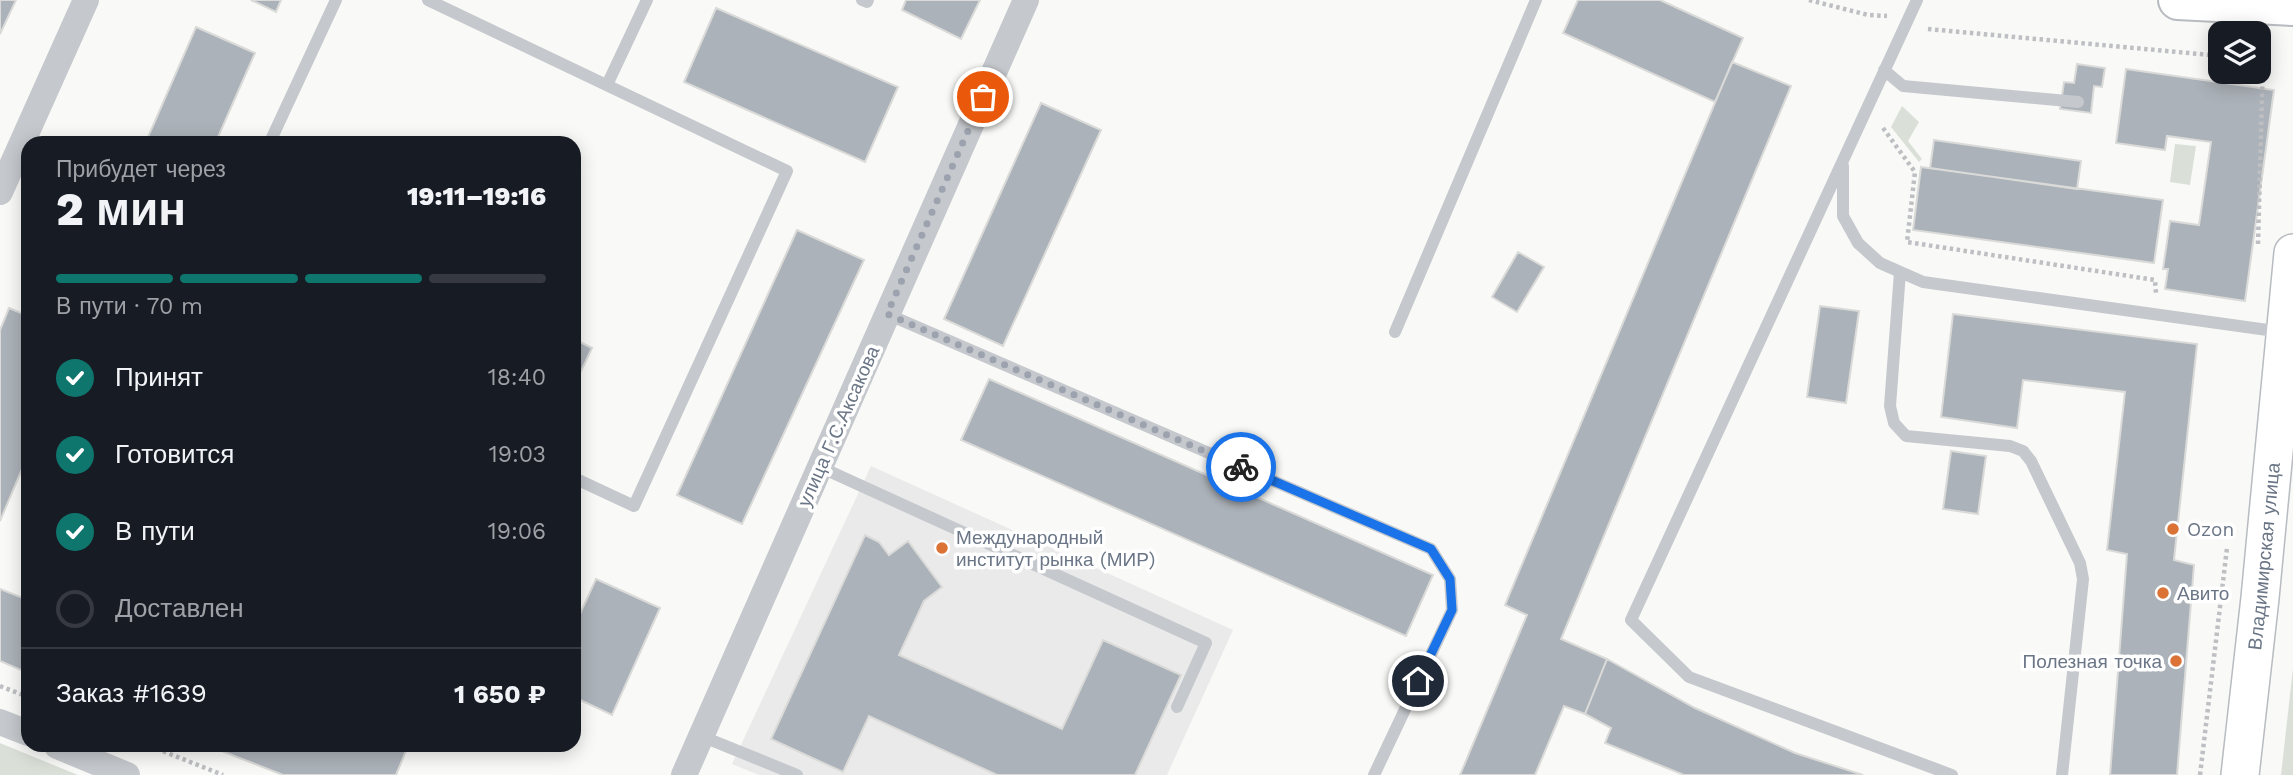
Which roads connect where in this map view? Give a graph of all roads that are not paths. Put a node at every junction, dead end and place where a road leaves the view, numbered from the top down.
1 (86, 0) edge
2 (336, 0) edge
3 (428, 0) edge
4 (646, 0) edge
5 (862, 0) edge
6 (868, 0) edge
7 (1026, 0) edge
8 (1536, 0) edge
9 (1917, 0) edge
10 (2178, 0) edge
11 (2293, 6) edge
12 (1884, 70) junction
13 (607, 85) junction
14 (2078, 102) dead end
15 (25, 136) edge
16 (273, 136) edge
17 (21, 145) edge
18 (1843, 159) junction
19 (0, 192) edge
20 (2275, 254) edge
21 (1900, 272) junction
22 (887, 314) junction
23 (1395, 332) dead end
24 (2286, 332) junction
25 (820, 467) junction
26 (581, 481) edge
27 (1177, 707) dead end
28 (0, 722) edge
29 (21, 730) edge
30 (701, 736) junction
31 (71, 752) edge
32 (127, 775) edge
33 (684, 775) edge
34 (797, 775) edge
35 (1374, 775) edge
36 (1952, 775) edge
37 (2062, 775) edge
38 (2240, 775) edge

1 - 15 street
2 - 16 lane
3 - 13 lane
4 - 13 lane
5 - 6 lane
7 - 22 street, улица Г.С.Аксакова
8 - 23 lane
9 - 12 lane
10 - 11 main road
12 - 14 lane
12 - 18 lane
13 - 26 lane
17 - 19 street
18 - 21 lane
18 - 36 lane
20 - 24 street, Владимирская улица
21 - 24 lane
21 - 37 lane
22 - 25 street, улица Г.С.Аксакова
22 - 35 lane
24 - 38 street, Владимирская улица
25 - 27 lane
25 - 30 street, улица Г.С.Аксакова
28 - 29 street
30 - 33 street, улица Г.С.Аксакова
30 - 34 lane
31 - 32 street

